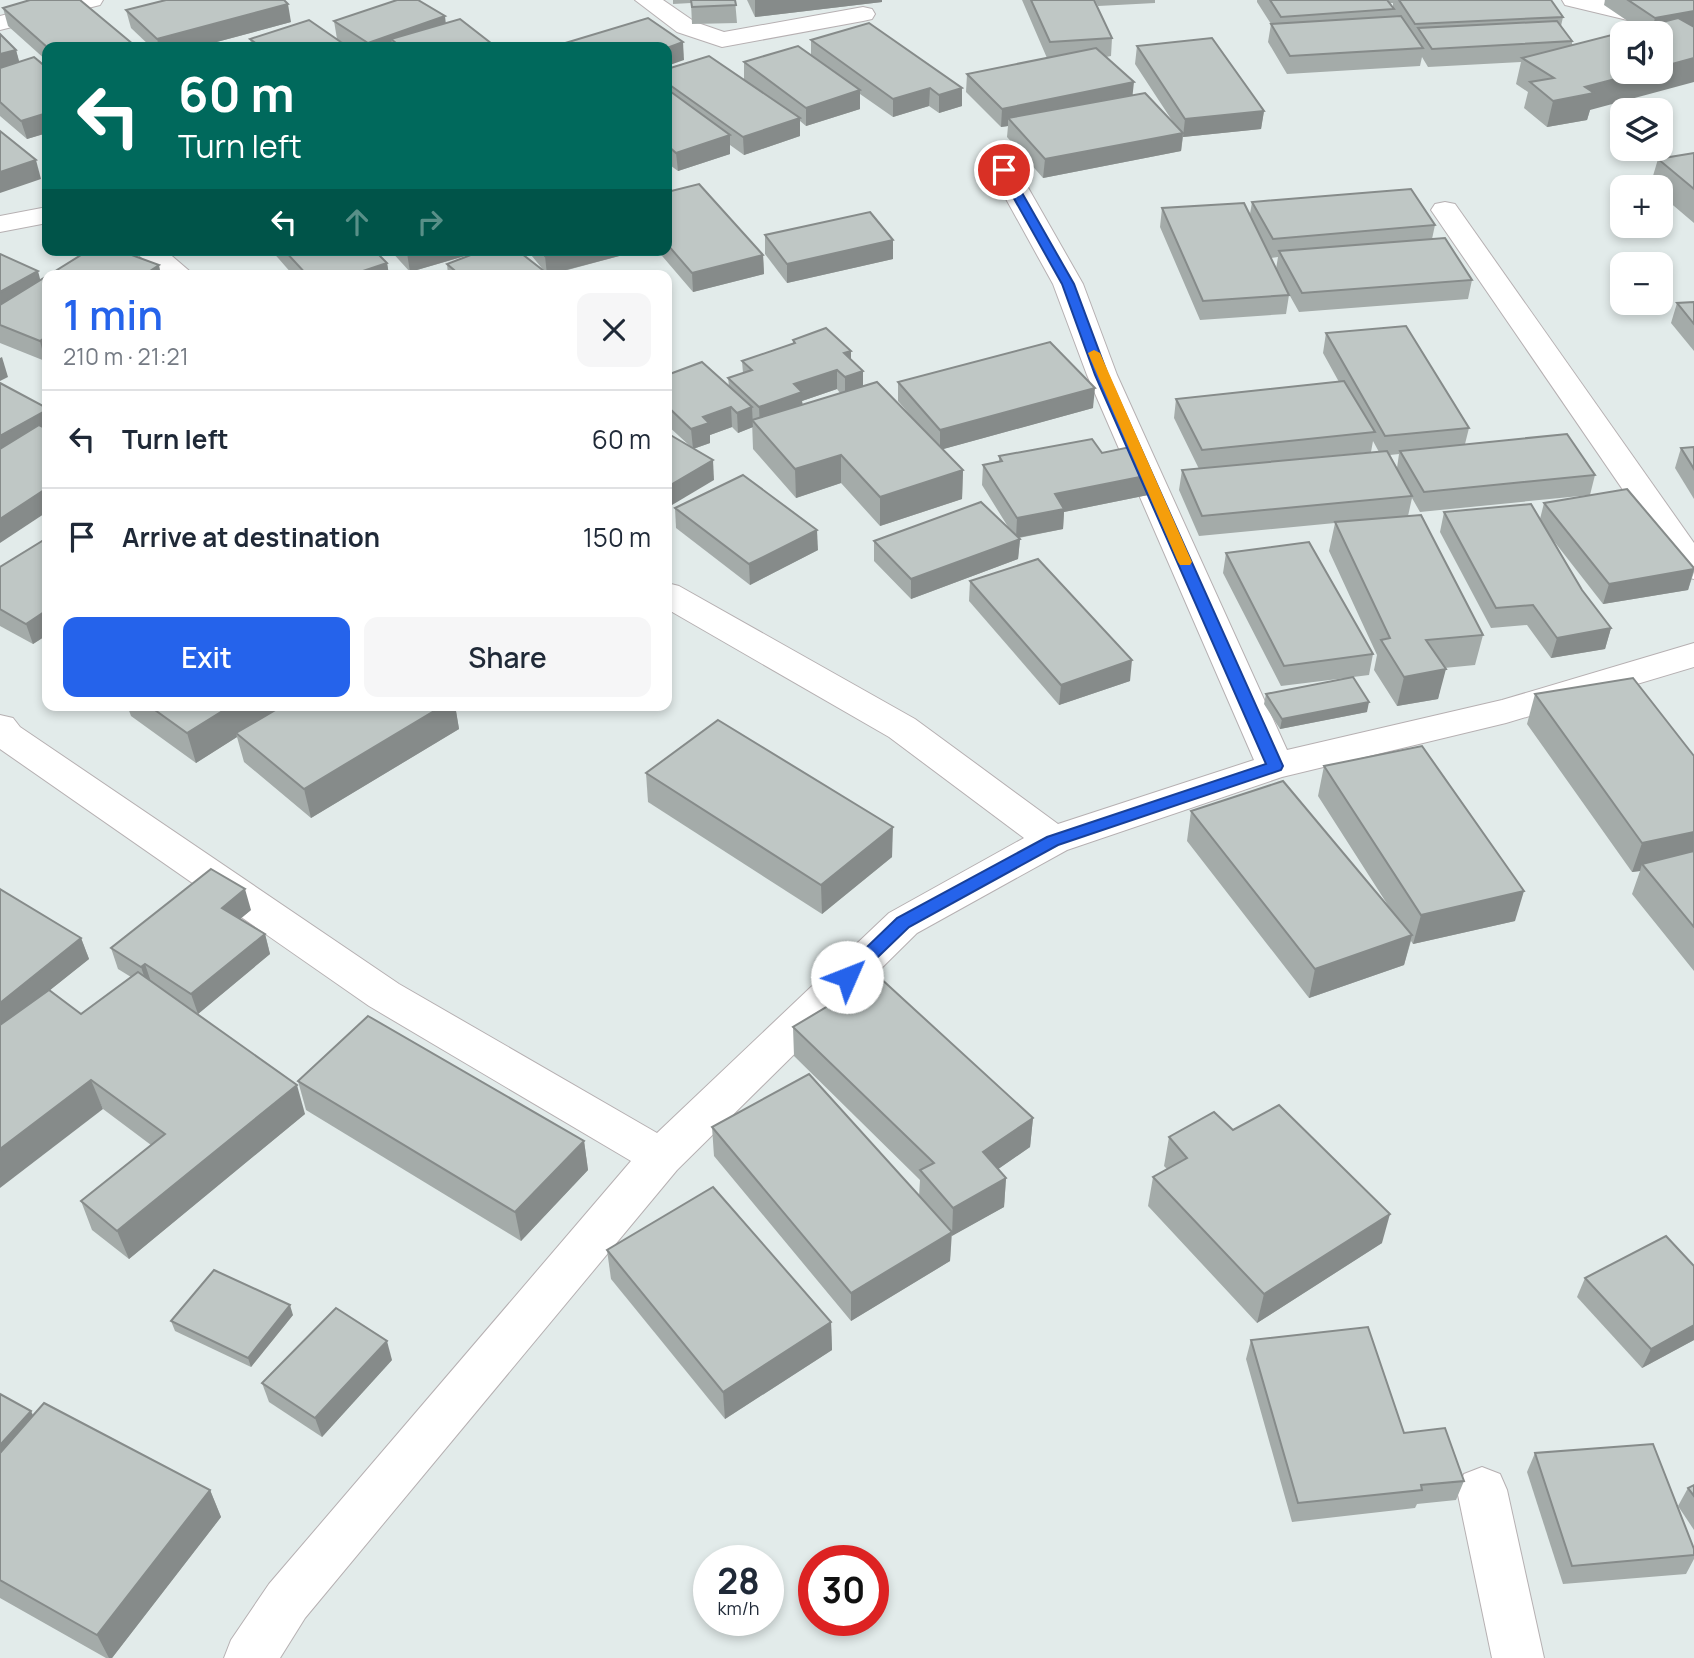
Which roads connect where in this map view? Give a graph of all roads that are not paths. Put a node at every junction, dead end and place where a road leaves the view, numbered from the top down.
1 (91, 0) edge
2 (647, 0) edge
3 (1574, 0) edge
4 (863, 14) dead end
5 (0, 23) edge
6 (1694, 29) edge
7 (1004, 170) dead end
8 (1445, 210) dead end
9 (42, 216) edge
10 (0, 224) edge
11 (155, 256) edge
12 (173, 270) edge
13 (1694, 568) edge
14 (672, 597) edge
15 (1694, 655) edge
16 (0, 727) edge
17 (1275, 766) junction
18 (1053, 841) junction
19 (661, 1157) junction
20 (1482, 1490) dead end
21 (250, 1658) edge
22 (1518, 1658) edge

1 - 5 street
2 - 4 street
3 - 6 street
7 - 17 street
8 - 13 street
9 - 10 street
11 - 12 street
14 - 18 street
15 - 17 street
16 - 19 street
17 - 18 street
18 - 19 street
19 - 21 street
20 - 22 street

